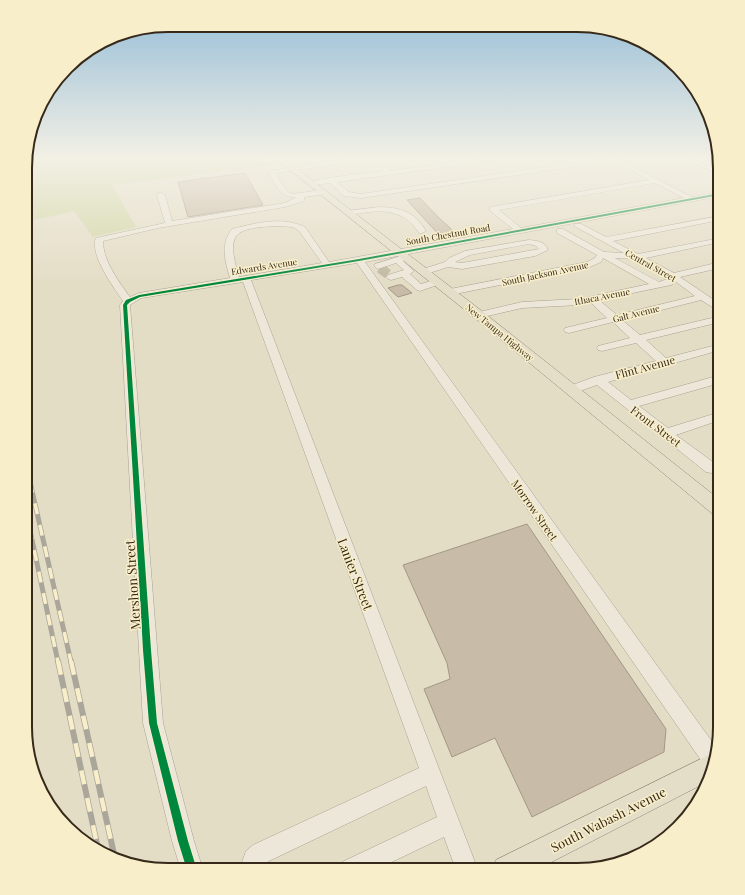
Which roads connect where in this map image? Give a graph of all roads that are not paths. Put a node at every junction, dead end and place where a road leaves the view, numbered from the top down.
1 (162, 199) edge
2 (301, 199) edge
3 (331, 199) edge
4 (552, 199) edge
5 (690, 199) joint
6 (713, 199) edge
7 (713, 200) edge
8 (349, 213) junction
9 (713, 219) edge
10 (169, 224) junction
11 (578, 226) junction
12 (519, 230) junction
13 (422, 231) dead end
14 (605, 240) junction
15 (713, 241) edge
16 (602, 254) junction
17 (400, 256) junction
18 (637, 257) junction
19 (364, 258) junction
20 (448, 264) junction
21 (327, 265) junction
22 (713, 267) edge
23 (406, 272) junction
24 (423, 272) junction
25 (675, 278) junction
26 (240, 279) junction
27 (374, 282) junction
28 (433, 284) junction
29 (658, 285) junction
30 (450, 292) junction
31 (703, 297) junction
32 (592, 299) junction
33 (131, 300) junction
34 (713, 302) edge
35 (479, 315) junction
36 (615, 318) junction
37 (713, 321) edge
38 (569, 330) dead end
39 (639, 340) junction
40 (602, 348) dead end
41 (713, 349) edge
42 (664, 362) junction
43 (598, 380) junction
44 (713, 381) edge
45 (571, 390) junction
46 (629, 406) junction
47 (713, 418) edge
48 (666, 434) junction
49 (713, 467) edge
50 (713, 504) edge
51 (709, 755) edge
52 (706, 769) edge
53 (431, 773) junction
54 (449, 823) junction
55 (255, 861) edge
56 (190, 863) edge
57 (365, 863) edge
58 (464, 863) edge
59 (520, 863) edge

1 - 10 street
2 - 10 street
3 - 8 main road, New Tampa Highway
4 - 12 street
5 - 6 street, South Chestnut Road
5 - 12 street, South Chestnut Road
7 - 11 street
8 - 13 street
8 - 17 main road, New Tampa Highway
9 - 14 street
10 - 33 street
11 - 14 street, Central Street
11 - 16 street
12 - 17 street, South Chestnut Road
14 - 18 street, Central Street
15 - 18 street
16 - 18 street, South Jackson Avenue
16 - 29 street
16 - 30 street, South Jackson Avenue
17 - 19 street, Edwards Avenue
17 - 19 street
17 - 23 street
17 - 24 main road, New Tampa Highway
18 - 25 street, Central Street
19 - 21 street, Edwards Avenue
19 - 27 street, Morrow Street
20 - 20 street
20 - 24 street
21 - 26 street, Edwards Avenue
21 - 26 street, Lanier Street
22 - 25 street, Ithaca Avenue
23 - 27 street
23 - 28 street
24 - 28 main road, New Tampa Highway
25 - 29 street, Ithaca Avenue
25 - 31 street, Central Street
26 - 33 street, Edwards Avenue
26 - 53 street, Lanier Street
27 - 51 street, Morrow Street
28 - 30 main road, New Tampa Highway
29 - 32 street, Ithaca Avenue
30 - 35 main road, New Tampa Highway
31 - 34 street, Central Street
31 - 36 street, Galt Avenue
32 - 35 street, Ithaca Avenue
32 - 36 street
33 - 56 street, Mershon Street
35 - 45 main road, New Tampa Highway
36 - 38 street, Galt Avenue
36 - 39 street
37 - 39 street
39 - 40 street
39 - 42 street
41 - 42 street, Flint Avenue
42 - 43 street, Flint Avenue
43 - 45 street, Flint Avenue
43 - 46 street, Front Street
44 - 46 street
45 - 50 main road, New Tampa Highway
46 - 48 street, Front Street
47 - 48 street
48 - 49 street, Front Street
52 - 59 main road, South Wabash Avenue
53 - 54 street, Lanier Street
53 - 55 street
54 - 57 street
54 - 58 street, Lanier Street

